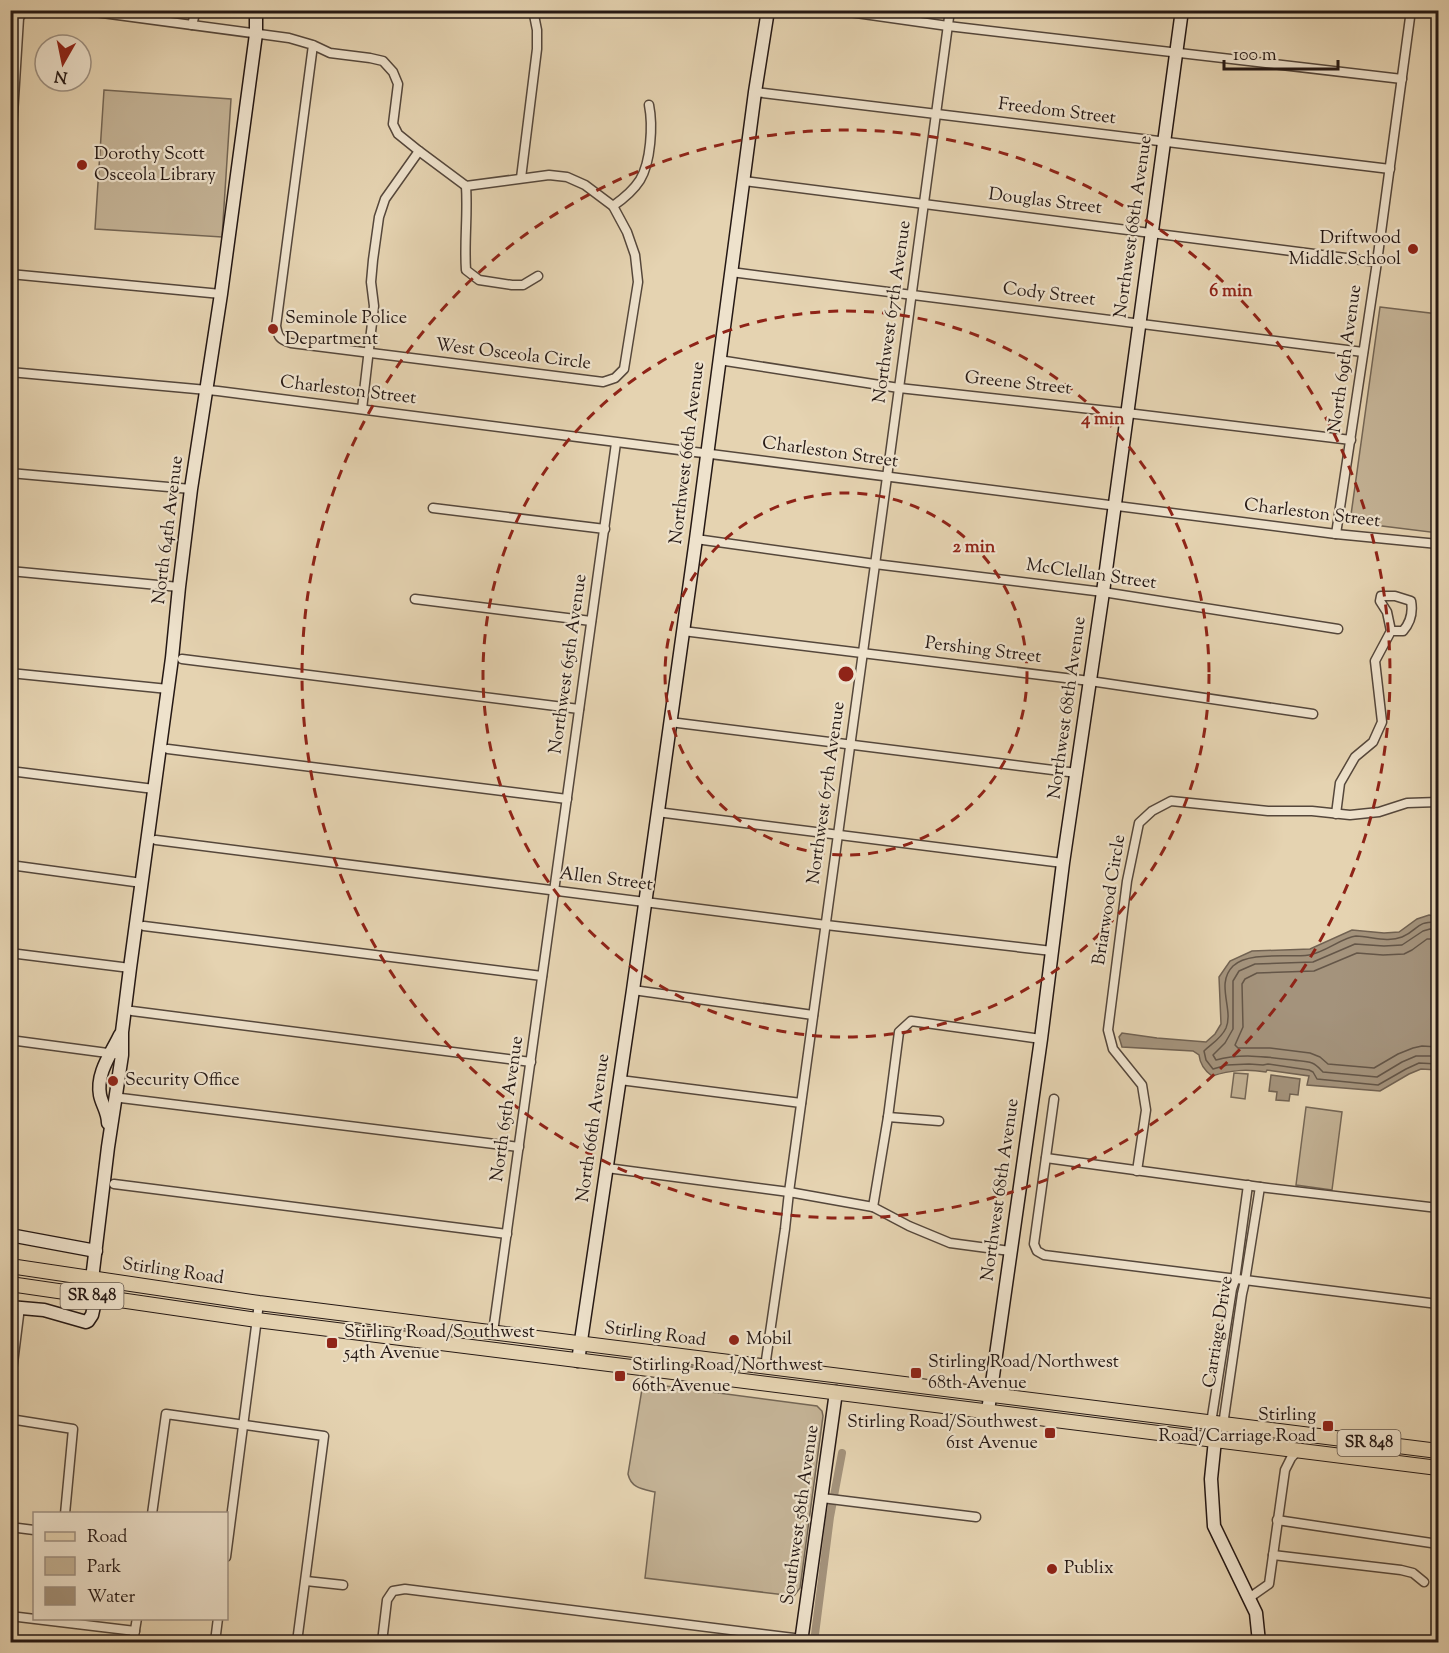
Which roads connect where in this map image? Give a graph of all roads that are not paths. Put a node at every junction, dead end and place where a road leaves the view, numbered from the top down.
1 (24, 10) edge
2 (80, 10) edge
3 (196, 10) edge
4 (256, 10) edge
5 (265, 10) edge
6 (533, 10) edge
7 (768, 10) edge
8 (835, 10) edge
9 (950, 10) edge
10 (1182, 10) edge
11 (1411, 10) edge
12 (192, 25) junction
13 (948, 26) junction
14 (256, 34) junction
15 (313, 45) junction
16 (1176, 52) junction
17 (1402, 79) junction
18 (755, 92) junction
19 (649, 105) dead end
20 (935, 114) junction
21 (1163, 141) junction
22 (418, 151) junction
23 (10, 164) edge
24 (1390, 169) junction
25 (521, 178) junction
26 (744, 181) junction
27 (466, 186) junction
28 (923, 204) junction
29 (613, 206) junction
30 (1152, 232) junction
31 (1377, 262) junction
32 (731, 272) junction
33 (10, 274) edge
34 (538, 276) dead end
35 (221, 294) junction
36 (912, 296) junction
37 (1139, 322) junction
38 (1363, 352) junction
39 (369, 354) junction
40 (719, 360) junction
41 (10, 372) edge
42 (899, 388) junction
43 (212, 391) junction
44 (362, 409) junction
45 (1126, 413) junction
46 (1351, 440) junction
47 (616, 443) junction
48 (706, 453) junction
49 (10, 473) edge
50 (887, 477) junction
51 (191, 489) junction
52 (1113, 506) junction
53 (433, 508) dead end
54 (605, 529) junction
55 (1336, 534) junction
56 (696, 539) junction
57 (1438, 544) edge
58 (875, 564) junction
59 (10, 571) edge
60 (179, 587) junction
61 (1102, 592) junction
62 (415, 599) dead end
63 (591, 621) junction
64 (1338, 629) dead end
65 (683, 631) junction
66 (1391, 631) junction
67 (863, 653) junction
68 (182, 659) dead end
69 (10, 673) edge
70 (1090, 681) junction
71 (168, 689) junction
72 (579, 710) junction
73 (1313, 714) dead end
74 (670, 722) junction
75 (850, 745) junction
76 (168, 749) dead end
77 (10, 771) edge
78 (1077, 773) junction
79 (154, 789) junction
80 (567, 799) junction
81 (1438, 802) edge
82 (657, 812) junction
83 (1336, 814) junction
84 (838, 835) junction
85 (156, 840) dead end
86 (1063, 863) junction
87 (10, 865) edge
88 (142, 884) junction
89 (554, 890) junction
90 (645, 901) junction
91 (826, 924) junction
92 (144, 926) dead end
93 (1052, 951) junction
94 (10, 954) edge
95 (130, 968) junction
96 (542, 976) junction
97 (633, 990) junction
98 (132, 1011) dead end
99 (813, 1015) junction
100 (1041, 1039) junction
101 (10, 1040) edge
102 (116, 1054) junction
103 (531, 1062) junction
104 (620, 1080) junction
105 (122, 1098) dead end
106 (1054, 1099) dead end
107 (801, 1103) junction
108 (888, 1117) junction
109 (939, 1121) dead end
110 (519, 1147) junction
111 (1046, 1158) junction
112 (607, 1168) junction
113 (1137, 1171) junction
114 (114, 1184) dead end
115 (1248, 1185) junction
116 (1260, 1187) junction
117 (789, 1192) junction
118 (873, 1207) junction
119 (1438, 1208) edge
120 (507, 1234) junction
121 (10, 1235) edge
122 (96, 1251) junction
123 (1010, 1251) junction
124 (10, 1266) edge
125 (92, 1279) junction
126 (1235, 1280) junction
127 (1245, 1281) junction
128 (10, 1284) edge
129 (96, 1297) junction
130 (259, 1303) junction
131 (1438, 1304) edge
132 (15, 1307) edge
133 (257, 1320) junction
134 (493, 1332) junction
135 (581, 1343) junction
136 (578, 1361) junction
137 (765, 1367) junction
138 (781, 1369) junction
139 (702, 1376) junction
140 (10, 1387) edge
141 (1217, 1391) junction
142 (836, 1392) junction
143 (1227, 1392) junction
144 (990, 1395) junction
145 (988, 1411) junction
146 (10, 1419) edge
147 (1217, 1424) junction
148 (244, 1426) junction
149 (1215, 1440) junction
150 (1298, 1450) junction
151 (1438, 1451) edge
152 (1438, 1467) edge
153 (822, 1498) junction
154 (65, 1512) edge
155 (152, 1512) edge
156 (976, 1517) dead end
157 (1277, 1520) junction
158 (10, 1527) edge
159 (33, 1530) edge
160 (228, 1542) edge
161 (1438, 1544) edge
162 (1273, 1555) junction
163 (306, 1581) junction
164 (1424, 1582) dead end
165 (343, 1585) dead end
166 (1249, 1598) junction
167 (10, 1616) edge
168 (33, 1619) edge
169 (43, 1620) edge
170 (137, 1620) edge
171 (218, 1620) edge
172 (135, 1631) junction
173 (740, 1631) junction
174 (802, 1641) edge
175 (133, 1642) edge
176 (215, 1642) edge
177 (297, 1642) edge
178 (382, 1642) edge
179 (738, 1642) edge
180 (1259, 1642) edge

1 - 23 street
2 - 12 street
3 - 12 street
4 - 14 street, North 64th Avenue
5 - 14 street, North 64th Avenue
6 - 25 street
7 - 18 street, Northwest 66th Avenue
8 - 13 street
9 - 13 street, Northwest 67th Avenue
10 - 16 street, Northwest 68th Avenue
11 - 17 street, North 69th Avenue
12 - 14 street
13 - 16 street
13 - 20 street, Northwest 67th Avenue
14 - 15 street
14 - 35 street, North 64th Avenue
15 - 22 street
15 - 39 street, West Osceola Circle
16 - 17 street
16 - 21 street, Northwest 68th Avenue
17 - 24 street, North 69th Avenue
18 - 20 street, Freedom Street
18 - 26 street, Northwest 66th Avenue
19 - 29 street
20 - 21 street, Freedom Street
20 - 28 street, Northwest 67th Avenue
21 - 24 street, Freedom Street
21 - 30 street, Northwest 68th Avenue
22 - 27 street
22 - 39 street
24 - 31 street, North 69th Avenue
25 - 27 street, West Osceola Circle
25 - 29 street, West Osceola Circle
26 - 28 street, Douglas Street
26 - 32 street, Northwest 66th Avenue
27 - 34 street
28 - 30 street, Douglas Street
28 - 36 street, Northwest 67th Avenue
29 - 39 street, West Osceola Circle
30 - 31 street, Douglas Street
30 - 37 street, Northwest 68th Avenue
31 - 38 street, North 69th Avenue
32 - 36 street, Cody Street
32 - 40 street, Northwest 66th Avenue
33 - 35 street
35 - 43 street, North 64th Avenue
36 - 37 street, Cody Street
36 - 42 street, Northwest 67th Avenue
37 - 38 street, Cody Street
37 - 45 street, Northwest 68th Avenue
38 - 46 street, North 69th Avenue
39 - 44 street
40 - 42 street, Greene Street
40 - 48 street, Northwest 66th Avenue
41 - 43 street, Charleston Street
42 - 45 street, Greene Street
42 - 50 street, Northwest 67th Avenue
43 - 44 street, Charleston Street
43 - 51 street, North 64th Avenue
44 - 47 street, Charleston Street
45 - 46 street, Greene Street
45 - 52 street, Northwest 68th Avenue
46 - 55 street, North 69th Avenue
47 - 48 street, Charleston Street
47 - 54 street, Northwest 65th Avenue
48 - 50 street, Charleston Street
48 - 56 street, Northwest 66th Avenue
49 - 51 street
50 - 52 street, Charleston Street
50 - 58 street, Northwest 67th Avenue
51 - 60 street, North 64th Avenue
52 - 55 street, Charleston Street
52 - 61 street, Northwest 68th Avenue
53 - 54 street
54 - 63 street, Northwest 65th Avenue
55 - 57 street, Charleston Street
56 - 58 street, McClellan Street
56 - 65 street, Northwest 66th Avenue
58 - 61 street, McClellan Street
58 - 67 street, Northwest 67th Avenue
59 - 60 street
60 - 71 street, North 64th Avenue
61 - 64 street, McClellan Street
61 - 70 street, Northwest 68th Avenue
62 - 63 street
63 - 72 street, Northwest 65th Avenue
65 - 67 street, Pershing Street
65 - 74 street, Northwest 66th Avenue
66 - 66 street
66 - 83 street
67 - 70 street, Pershing Street
67 - 75 street, Northwest 67th Avenue
68 - 72 street
69 - 71 street
70 - 73 street, Pershing Street
70 - 78 street, Northwest 68th Avenue
71 - 79 street, North 64th Avenue
72 - 80 street, Northwest 65th Avenue
74 - 75 street
74 - 82 street, Northwest 66th Avenue
75 - 78 street
75 - 84 street, Northwest 67th Avenue
76 - 80 street
77 - 79 street
78 - 86 street, Northwest 68th Avenue
79 - 88 street, North 64th Avenue
80 - 89 street, Northwest 65th Avenue
81 - 83 street, Briarwood Circle
82 - 84 street
82 - 90 street, Northwest 66th Avenue
83 - 113 street, Briarwood Circle
84 - 86 street
84 - 91 street, Northwest 67th Avenue
85 - 89 street, Allen Street
86 - 93 street, Northwest 68th Avenue
87 - 88 street
88 - 95 street, North 64th Avenue
89 - 90 street, Allen Street
89 - 96 street, North 65th Avenue
90 - 91 street, Allen Street
90 - 97 street, North 66th Avenue
91 - 93 street, Allen Street
91 - 99 street, Northwest 67th Avenue
92 - 96 street
93 - 100 street, Northwest 68th Avenue
94 - 95 street
95 - 102 street, North 64th Avenue
96 - 103 street, North 65th Avenue
97 - 99 street
97 - 104 street, North 66th Avenue
98 - 103 street
99 - 107 street, Northwest 67th Avenue
100 - 108 street
100 - 123 street, Northwest 68th Avenue
101 - 102 street
102 - 122 street, North 64th Avenue
103 - 110 street, North 65th Avenue
104 - 107 street
104 - 112 street, North 66th Avenue
105 - 110 street
106 - 111 street
107 - 117 street, Northwest 67th Avenue
108 - 109 street
108 - 118 street
110 - 120 street, North 65th Avenue
111 - 113 street
111 - 126 street
112 - 117 street
112 - 135 street, North 66th Avenue
113 - 115 street
114 - 120 street
115 - 116 street
115 - 126 street, Carriage Drive
116 - 119 street
116 - 127 street, Carriage Drive
117 - 118 street
117 - 137 street, Northwest 67th Avenue
118 - 123 street
120 - 134 street, North 65th Avenue
121 - 122 street
122 - 125 street, North 64th Avenue
123 - 144 street, Northwest 68th Avenue
124 - 125 main road, Stirling Road / SR 848
125 - 130 main road, Stirling Road / SR 848
126 - 127 street
126 - 141 street, Carriage Drive
127 - 131 street
127 - 143 street, Carriage Drive
128 - 129 main road, Stirling Road / SR 848
129 - 132 street
129 - 133 main road, Stirling Road / SR 848
130 - 133 street
130 - 134 main road, Stirling Road / SR 848
132 - 140 street
133 - 136 main road, Stirling Road / SR 848
133 - 148 street
134 - 135 main road, Stirling Road / SR 848
135 - 136 street, North 66th Avenue
135 - 137 main road, Stirling Road / SR 848
136 - 139 main road, Stirling Road / SR 848
137 - 138 main road, Stirling Road / SR 848
138 - 139 main road
138 - 144 main road, Stirling Road / SR 848
139 - 142 main road, Stirling Road / SR 848
141 - 143 street
141 - 147 street, Carriage Drive
142 - 145 main road, Stirling Road / SR 848
142 - 153 street, Southwest 58th Avenue
143 - 147 street, Carriage Drive
144 - 145 street, Northwest 68th Avenue
144 - 147 main road, Stirling Road / SR 848
145 - 149 main road, Stirling Road / SR 848
146 - 154 street
147 - 149 street, Carriage Drive
147 - 151 main road, Stirling Road / SR 848
148 - 155 street
148 - 160 street
148 - 163 street
149 - 150 main road, Stirling Road / SR 848
149 - 166 street
150 - 152 main road, Stirling Road / SR 848
150 - 157 street
153 - 156 street
153 - 174 street, Southwest 58th Avenue
157 - 161 street
157 - 162 street
158 - 159 street
162 - 164 street
162 - 166 street
163 - 165 street
163 - 177 street
166 - 180 street
167 - 168 street
169 - 172 street
170 - 172 street
171 - 176 street
172 - 175 street
173 - 174 street
173 - 178 street
173 - 179 street

